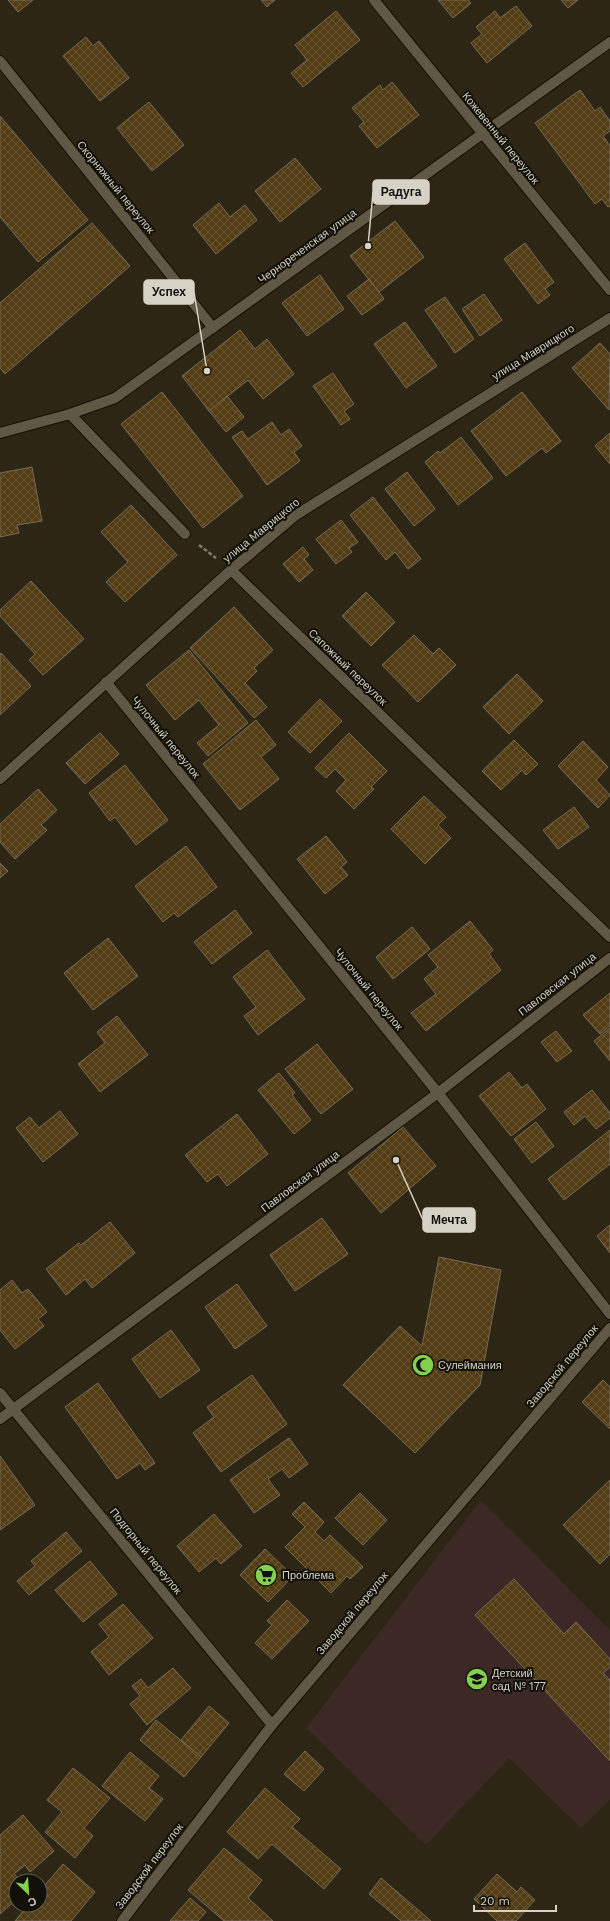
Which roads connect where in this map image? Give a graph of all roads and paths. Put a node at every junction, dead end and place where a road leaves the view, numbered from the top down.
1 (374, 0) edge
2 (610, 42) edge
3 (0, 61) edge
4 (482, 134) junction
5 (610, 290) edge
6 (610, 318) edge
7 (213, 328) junction
8 (70, 414) junction
9 (0, 433) edge
10 (184, 534) joint
11 (231, 570) junction
12 (106, 682) junction
13 (0, 779) edge
14 (610, 936) edge
15 (610, 958) edge
16 (438, 1093) junction
17 (610, 1314) edge
18 (610, 1328) edge
19 (0, 1393) edge
20 (13, 1408) junction
21 (0, 1419) edge
22 (272, 1725) junction
23 (122, 1921) edge

1 - 4 street, Кожевенный переулок
2 - 4 street, Чернореченская улица
3 - 7 street, Скорняжный переулок
4 - 5 street, Кожевенный переулок
4 - 7 street, Чернореченская улица
6 - 11 street, улица Маврицкого
7 - 8 street, Чернореченская улица
8 - 9 street, Чернореченская улица
8 - 10 street
10 - 11 path
11 - 12 street, улица Маврицкого
11 - 14 street, Сапожный переулок
12 - 13 street, улица Маврицкого
12 - 16 street, Чулочный переулок
15 - 16 street, Павловская улица
16 - 17 street, Чулочный переулок
16 - 20 street, Павловская улица
18 - 22 street, Заводской переулок
19 - 20 street, Подгорный переулок
20 - 21 street, Павловская улица
20 - 22 street, Подгорный переулок
22 - 23 street, Заводской переулок

